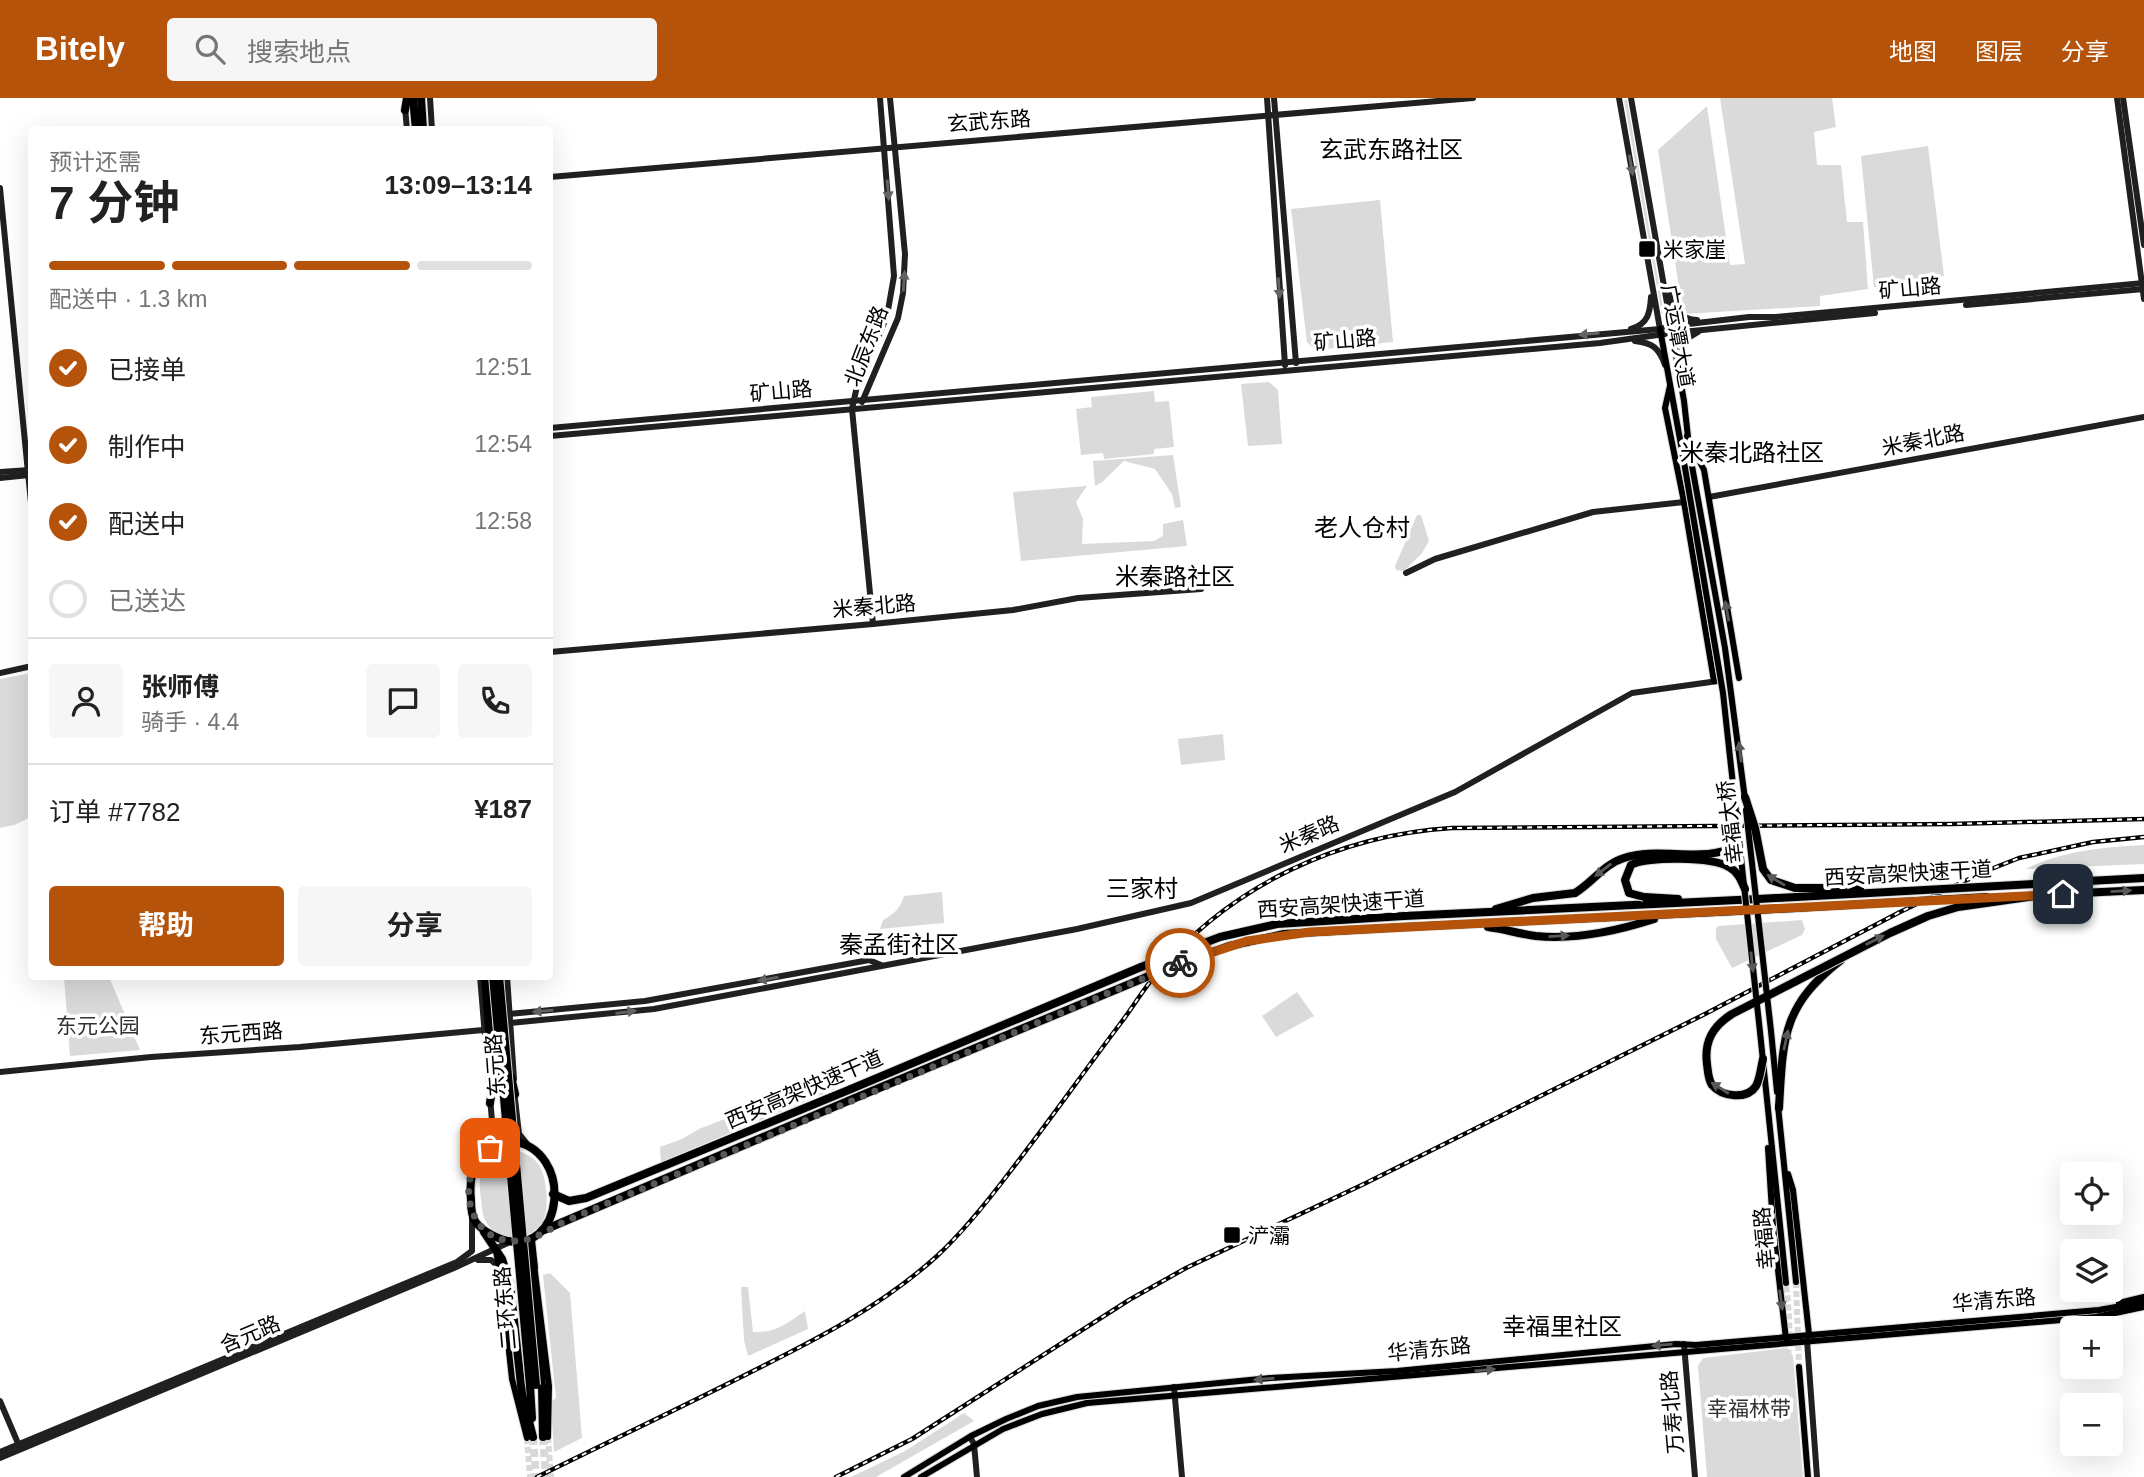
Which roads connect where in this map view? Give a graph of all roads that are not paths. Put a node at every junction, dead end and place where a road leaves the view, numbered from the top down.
1 (408, 98) edge
2 (425, 98) edge
3 (880, 98) edge
4 (890, 98) edge
5 (1267, 98) edge
6 (1274, 98) edge
7 (1473, 98) edge
8 (1619, 98) edge
9 (1631, 98) edge
10 (2117, 98) edge
11 (2123, 98) edge
12 (405, 110) joint
13 (1272, 117) junction
14 (407, 126) edge
15 (415, 126) edge
16 (424, 126) edge
17 (431, 126) edge
18 (895, 146) junction
19 (884, 147) junction
20 (553, 177) edge
21 (0, 188) edge
22 (2144, 245) edge
23 (1665, 284) junction
24 (2143, 286) edge
25 (1652, 288) junction
26 (2144, 299) edge
27 (1713, 321) junction
28 (1672, 329) junction
29 (1707, 329) junction
30 (1619, 332) junction
31 (1661, 332) junction
32 (1616, 341) junction
33 (1296, 365) junction
34 (1286, 366) junction
35 (1678, 366) junction
36 (1668, 374) junction
37 (1670, 386) junction
38 (863, 401) junction
39 (852, 406) junction
40 (2144, 416) edge
41 (553, 428) edge
42 (553, 436) edge
43 (1688, 436) junction
44 (28, 454) edge
45 (1687, 456) junction
46 (0, 472) edge
47 (28, 473) edge
48 (28, 473) edge
49 (0, 478) edge
50 (1709, 497) junction
51 (1684, 502) junction
52 (1406, 573) dead end
53 (1201, 589) dead end
54 (873, 624) junction
55 (553, 653) edge
56 (28, 667) edge
57 (0, 673) edge
58 (1739, 678) dead end
59 (1727, 680) dead end
60 (1714, 681) junction
61 (1745, 797) junction
62 (1738, 815) junction
63 (2144, 878) edge
64 (1940, 888) junction
65 (1745, 889) junction
66 (2144, 890) edge
67 (2043, 895) junction
68 (1726, 901) junction
69 (1487, 912) junction
70 (1665, 915) junction
71 (1467, 925) junction
72 (1852, 952) junction
73 (883, 966) junction
74 (834, 967) junction
75 (836, 975) junction
76 (482, 980) edge
77 (482, 980) edge
78 (492, 980) edge
79 (503, 980) edge
80 (503, 980) edge
81 (504, 980) edge
82 (509, 1014) junction
83 (510, 1023) junction
84 (483, 1030) junction
85 (1763, 1059) junction
86 (0, 1072) edge
87 (515, 1094) junction
88 (490, 1103) junction
89 (1779, 1108) junction
90 (1769, 1117) junction
91 (494, 1145) junction
92 (529, 1146) junction
93 (1777, 1189) joint
94 (1790, 1189) junction
95 (553, 1194) junction
96 (472, 1213) junction
97 (478, 1224) junction
98 (544, 1230) junction
99 (531, 1240) junction
100 (512, 1241) junction
101 (495, 1249) junction
102 (470, 1261) junction
103 (498, 1266) junction
104 (534, 1268) junction
105 (1796, 1282) tunnel mouth
106 (1786, 1283) tunnel mouth
107 (510, 1284) junction
108 (2144, 1300) edge
109 (2144, 1309) edge
110 (1809, 1335) junction
111 (1786, 1340) junction
112 (1806, 1342) junction
113 (1684, 1345) junction
114 (1685, 1353) junction
115 (1800, 1367) tunnel mouth
116 (533, 1385) junction
117 (1175, 1391) junction
118 (0, 1401) edge
119 (542, 1423) junction
120 (546, 1437) joint
121 (970, 1437) junction
122 (530, 1438) junction
123 (974, 1444) junction
124 (19, 1447) junction
125 (0, 1452) edge
126 (0, 1458) edge
127 (904, 1477) edge
128 (921, 1477) edge
129 (977, 1477) edge
130 (1182, 1477) edge
131 (1695, 1477) edge
132 (1808, 1477) edge
133 (1817, 1477) edge

1 - 12 highway
1 - 15 highway
2 - 16 highway
2 - 17 street
3 - 19 street, 北辰东路
4 - 18 street, 北辰东路
5 - 13 street
6 - 13 street
7 - 13 street, 玄武东路
8 -> 25 street, 广运潭大道
9 - 23 street, 广运潭大道
10 - 24 street
11 - 22 street
12 - 14 street
13 - 18 street, 玄武东路
13 - 33 street
13 -> 34 street
18 - 19 street, 玄武东路
38 -> 18 street, 北辰东路
19 - 20 street, 玄武东路
19 -> 39 street, 北辰东路
21 - 44 street
23 - 27 street
23 - 28 street, 广运潭大道
24 - 26 street
24 - 27 street, 矿山路
24 - 29 street, 矿山路
25 - 30 street
25 - 31 street, 广运潭大道
27 - 28 street, 矿山路
28 - 29 street, 矿山路
28 - 31 street, 矿山路
28 - 35 main road, 广运潭大道
29 - 35 street
30 - 31 street, 矿山路
30 -> 33 street, 矿山路
31 - 32 street, 矿山路
31 - 36 main road, 广运潭大道
32 - 33 street, 矿山路
32 - 36 street
33 - 34 street, 矿山路
34 - 38 street, 矿山路
34 - 39 street, 矿山路
35 - 43 main road, 广运潭大道
36 - 37 main road, 广运潭大道
37 - 45 main road, 广运潭大道
37 - 51 main road
38 - 39 street, 北辰东路
39 - 41 street, 矿山路
39 - 42 street, 矿山路
39 - 54 street
40 - 50 street, 米秦北路
43 - 45 main road, 广运潭大道
43 - 50 main road
61 -> 45 main road, 幸福大桥, bridge
45 - 62 main road, 幸福大桥, bridge
46 - 47 street
48 - 49 street
58 -> 50 main road
51 - 52 street
51 - 60 main road
53 - 54 street, 米秦北路
54 - 55 street, 米秦北路
56 - 57 street
59 - 60 street, 米秦路
60 - 73 street, 米秦路
64 -> 61 highway, bridge
61 - 89 main road, 幸福大桥, bridge
62 - 65 main road, 幸福大桥, bridge
62 -> 69 highway, bridge
63 - 64 highway, 西安高架快速干道, bridge
64 - 68 highway, 西安高架快速干道, bridge
65 - 68 highway, bridge
65 -> 85 main road, 幸福大桥, bridge
67 -> 66 highway, 西安高架快速干道, bridge
67 - 70 highway, 西安高架快速干道, bridge
72 -> 67 highway, bridge
68 - 69 highway, 西安高架快速干道
69 - 95 highway, 西安高架快速干道, bridge
70 - 71 highway, 西安高架快速干道
71 -> 70 highway
71 - 98 highway, 西安高架快速干道, bridge
85 -> 72 highway, bridge
89 -> 72 highway, bridge
73 - 74 street, 米秦路
73 - 75 street, 米秦路
74 - 75 street
74 -> 82 street, 米秦路
83 -> 75 street, 米秦路
76 - 84 street, 东元路
77 - 88 highway
78 - 116 highway, 二环东路, bridge
79 - 116 highway, 二环东路, bridge
80 - 87 highway, bridge
81 - 82 street, 东元路
82 - 83 street, 东元路
83 - 87 street, 东元路
84 - 86 street, 东元西路
84 - 88 street, 东元路
85 - 90 main road, 幸福大桥
87 - 92 street, 东元路
88 - 91 street, 东元路
89 - 94 main road, 幸福大桥
90 - 93 main road, 幸福大桥
90 -> 111 main road
91 - 92 highway
91 - 96 highway
92 - 95 highway
93 - 106 main road, 幸福路
94 - 105 main road, 幸福路
94 - 110 main road
95 - 98 highway
96 - 97 highway
96 - 124 street, 含元路
97 - 100 highway
97 - 101 highway
98 - 99 highway
99 - 100 highway
99 - 104 highway
100 - 101 street, 含元路
101 - 102 street, 含元路
101 - 103 main road
101 - 107 highway
102 - 103 street
102 - 124 street, 含元路
103 - 107 street
103 - 122 main road
104 - 119 highway
104 - 120 main road
107 - 122 highway
108 - 110 main road, 华清东路
109 - 112 main road, 华清东路
110 - 111 main road, 华清东路
110 - 112 street
111 - 112 main road, 华清东路
111 - 113 main road, 华清东路
111 - 114 main road, 华清东路
112 - 133 street
113 - 114 street, 万寿北路
113 -> 117 main road, 华清东路
117 -> 114 main road, 华清东路
114 - 131 street, 万寿北路
115 - 132 main road
116 - 119 highway
116 - 122 highway
117 - 121 main road, 华清东路
117 - 123 main road, 华清东路
117 - 130 street
118 - 124 street
119 - 120 highway
121 - 123 street
121 - 127 main road, 华清东路
123 - 128 main road, 华清东路
123 - 129 street
124 - 125 street, 含元路
124 - 126 street, 含元路

